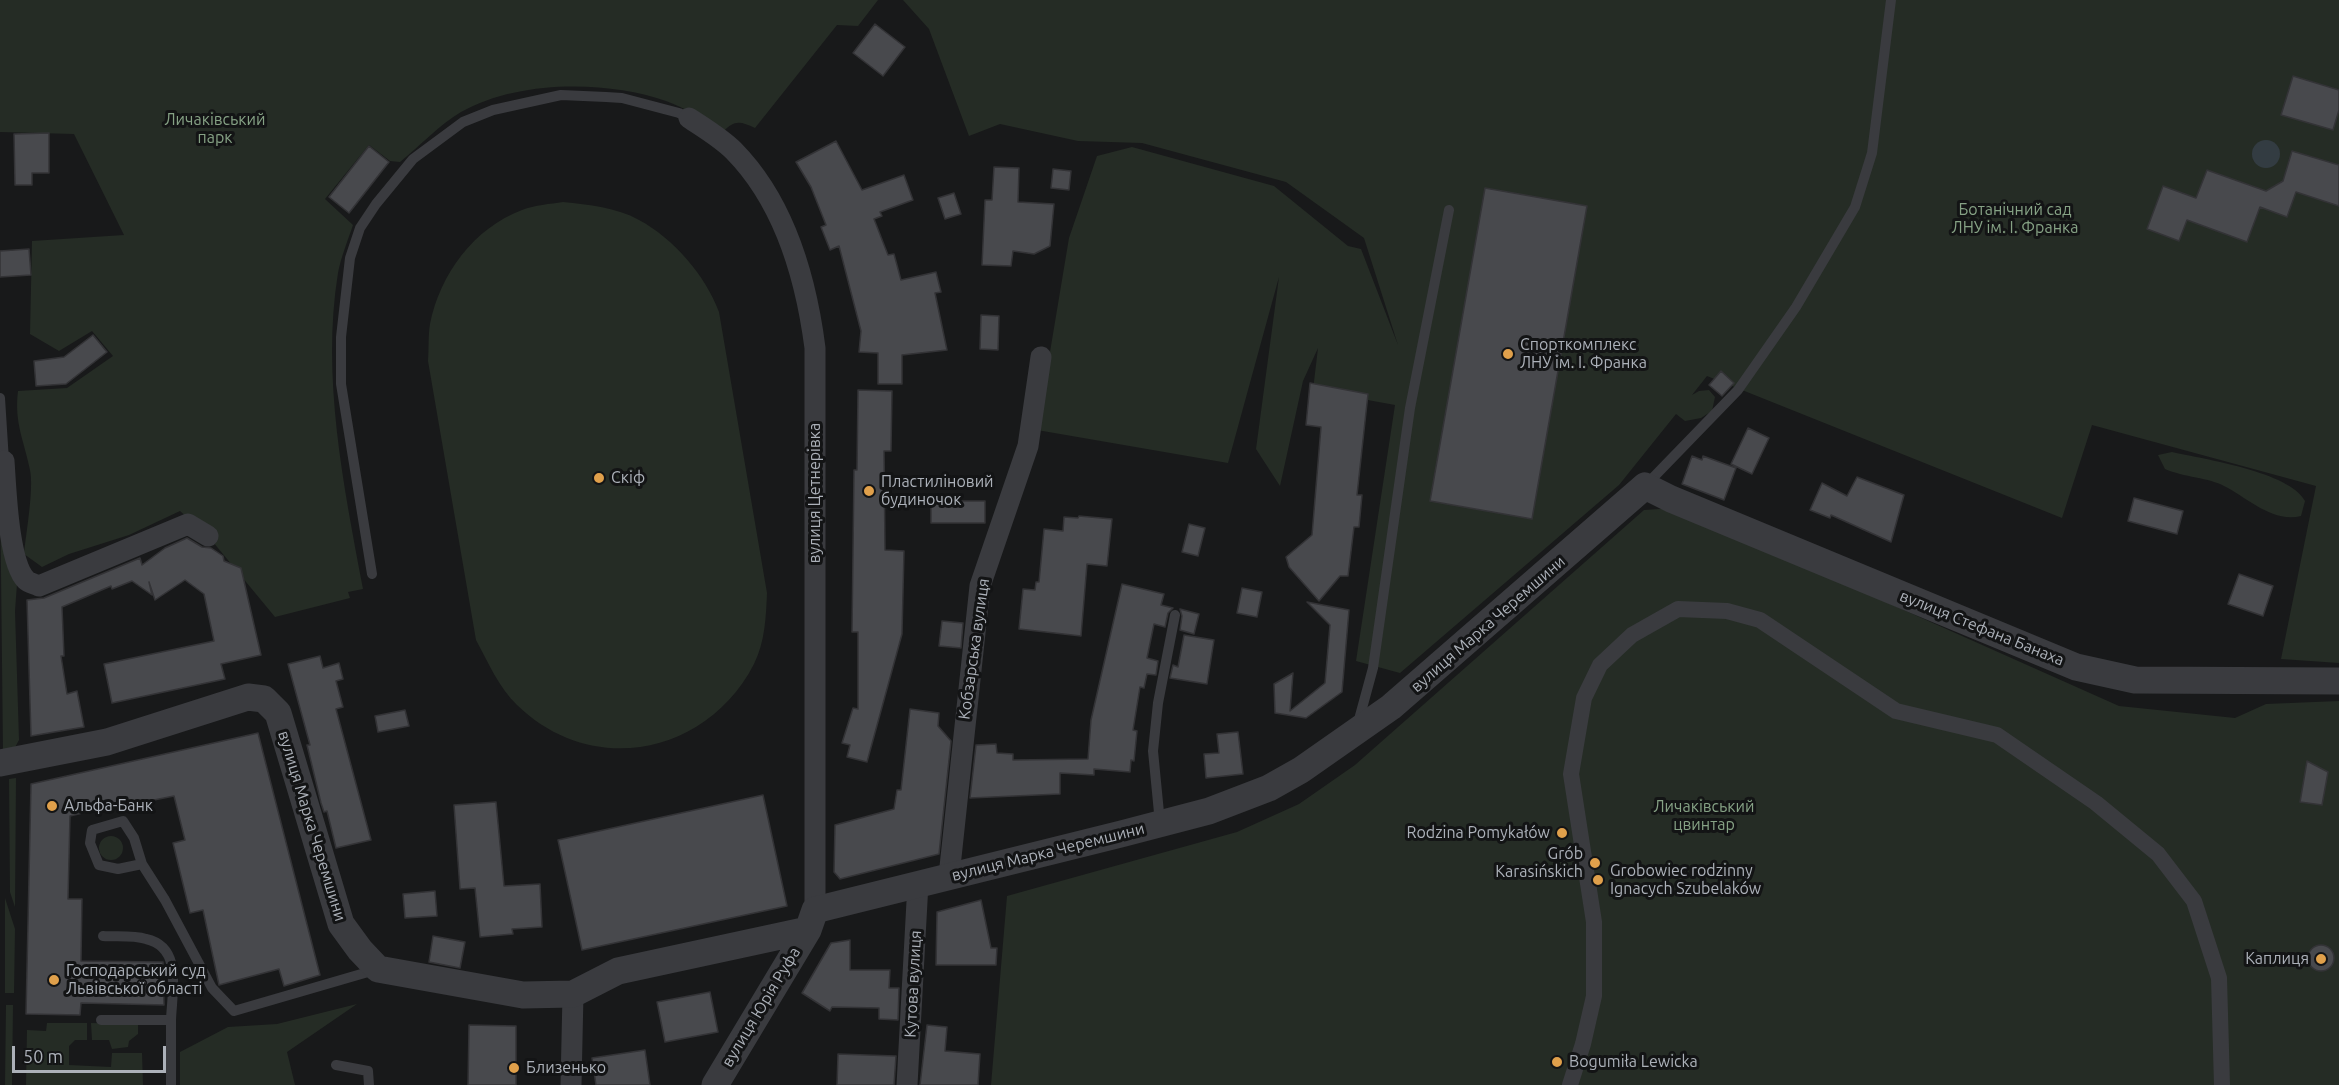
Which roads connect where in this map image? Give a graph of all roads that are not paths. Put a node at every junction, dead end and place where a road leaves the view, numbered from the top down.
1 (1891, 0) edge
2 (689, 118) joint
3 (1449, 210) dead end
4 (1041, 357) dead end
5 (0, 398) edge
6 (2, 461) edge
7 (1645, 486) junction
8 (208, 536) dead end
9 (372, 574) dead end
10 (1175, 615) dead end
11 (2339, 681) edge
12 (1353, 735) junction
13 (0, 763) edge
14 (1160, 824) junction
15 (142, 864) junction
16 (949, 876) junction
17 (918, 883) junction
18 (812, 920) junction
19 (103, 936) dead end
20 (378, 969) junction
21 (573, 994) junction
22 (101, 1020) dead end
23 (171, 1020) junction
24 (336, 1065) dead end
25 (171, 1085) edge
26 (369, 1085) edge
27 (571, 1085) edge
28 (715, 1085) edge
29 (907, 1085) edge
30 (1570, 1085) edge
31 (2222, 1085) edge

1 - 7 lane, вулиця Марка Черемшини
2 - 9 lane
2 - 18 street, вулиця Цетнерівка
3 - 12 lane
4 - 16 street, Кобзарська вулиця
5 - 6 lane
6 - 8 street
7 - 11 street, вулиця Стефана Банаха
7 - 12 street, вулиця Марка Черемшини
10 - 14 lane
12 - 14 street, вулиця Марка Черемшини
13 - 20 street, вулиця Марка Черемшини
14 - 16 street, вулиця Марка Черемшини
15 - 15 lane
15 - 20 lane
16 - 17 street, вулиця Марка Черемшини
17 - 18 street, вулиця Марка Черемшини
17 - 29 street, Кутова вулиця
18 - 21 street, вулиця Марка Черемшини
18 - 28 street, вулиця Юрія Руфа
19 - 23 lane
20 - 21 street, вулиця Марка Черемшини
21 - 27 street
22 - 23 lane
23 - 25 lane
24 - 26 lane
30 - 31 street

